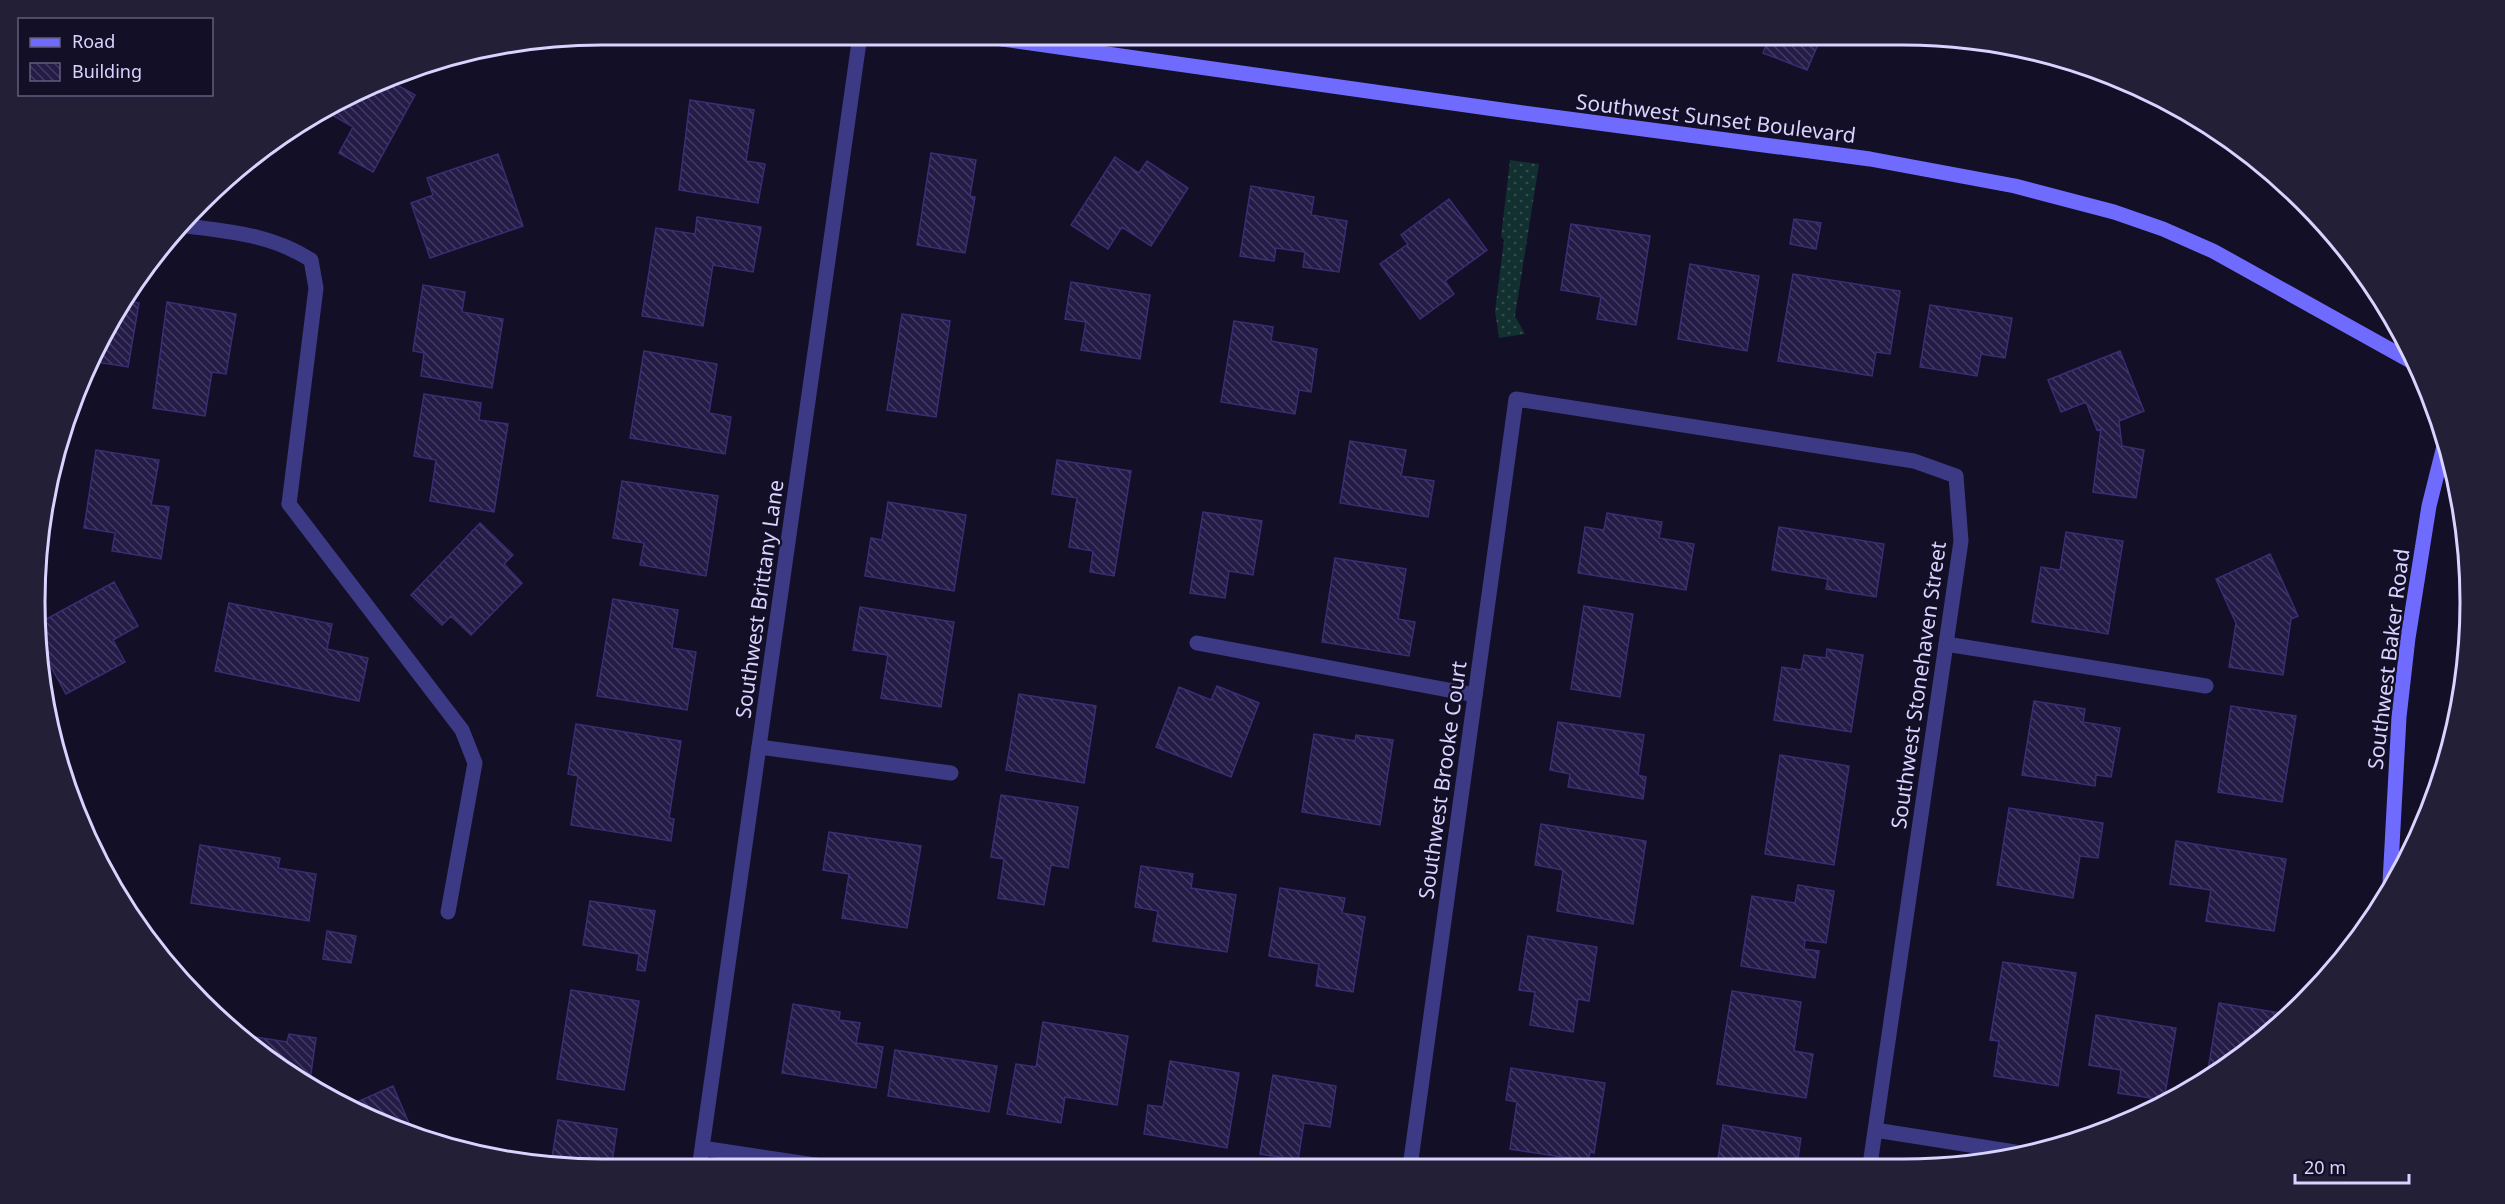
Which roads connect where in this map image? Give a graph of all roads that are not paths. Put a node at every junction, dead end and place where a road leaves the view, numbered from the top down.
1 (858, 45) edge
2 (1050, 45) edge
3 (191, 227) edge
4 (2403, 357) edge
5 (1516, 399) joint
6 (2441, 458) edge
7 (1197, 643) dead end
8 (1946, 644) junction
9 (2206, 686) dead end
10 (1475, 695) junction
11 (759, 747) junction
12 (951, 773) dead end
13 (2391, 870) edge
14 (448, 912) dead end
15 (1875, 1130) junction
16 (702, 1148) junction
17 (2001, 1150) edge
18 (700, 1159) edge
19 (775, 1159) edge
20 (1411, 1159) edge
21 (1871, 1159) edge

1 - 11 street, Southwest Brittany Lane
2 - 4 main road, Southwest Sunset Boulevard
3 - 14 street
5 - 8 street, Southwest Stonehaven Street
5 - 10 street, Southwest Brooke Court
6 - 13 main road, Southwest Baker Road
7 - 10 street
8 - 9 street
8 - 15 street, Southwest Stonehaven Street
10 - 20 street, Southwest Brooke Court
11 - 12 street
11 - 16 street, Southwest Brittany Lane
15 - 17 street
15 - 21 street, Southwest Stonehaven Street
16 - 18 street, Southwest Brittany Lane
16 - 19 street

